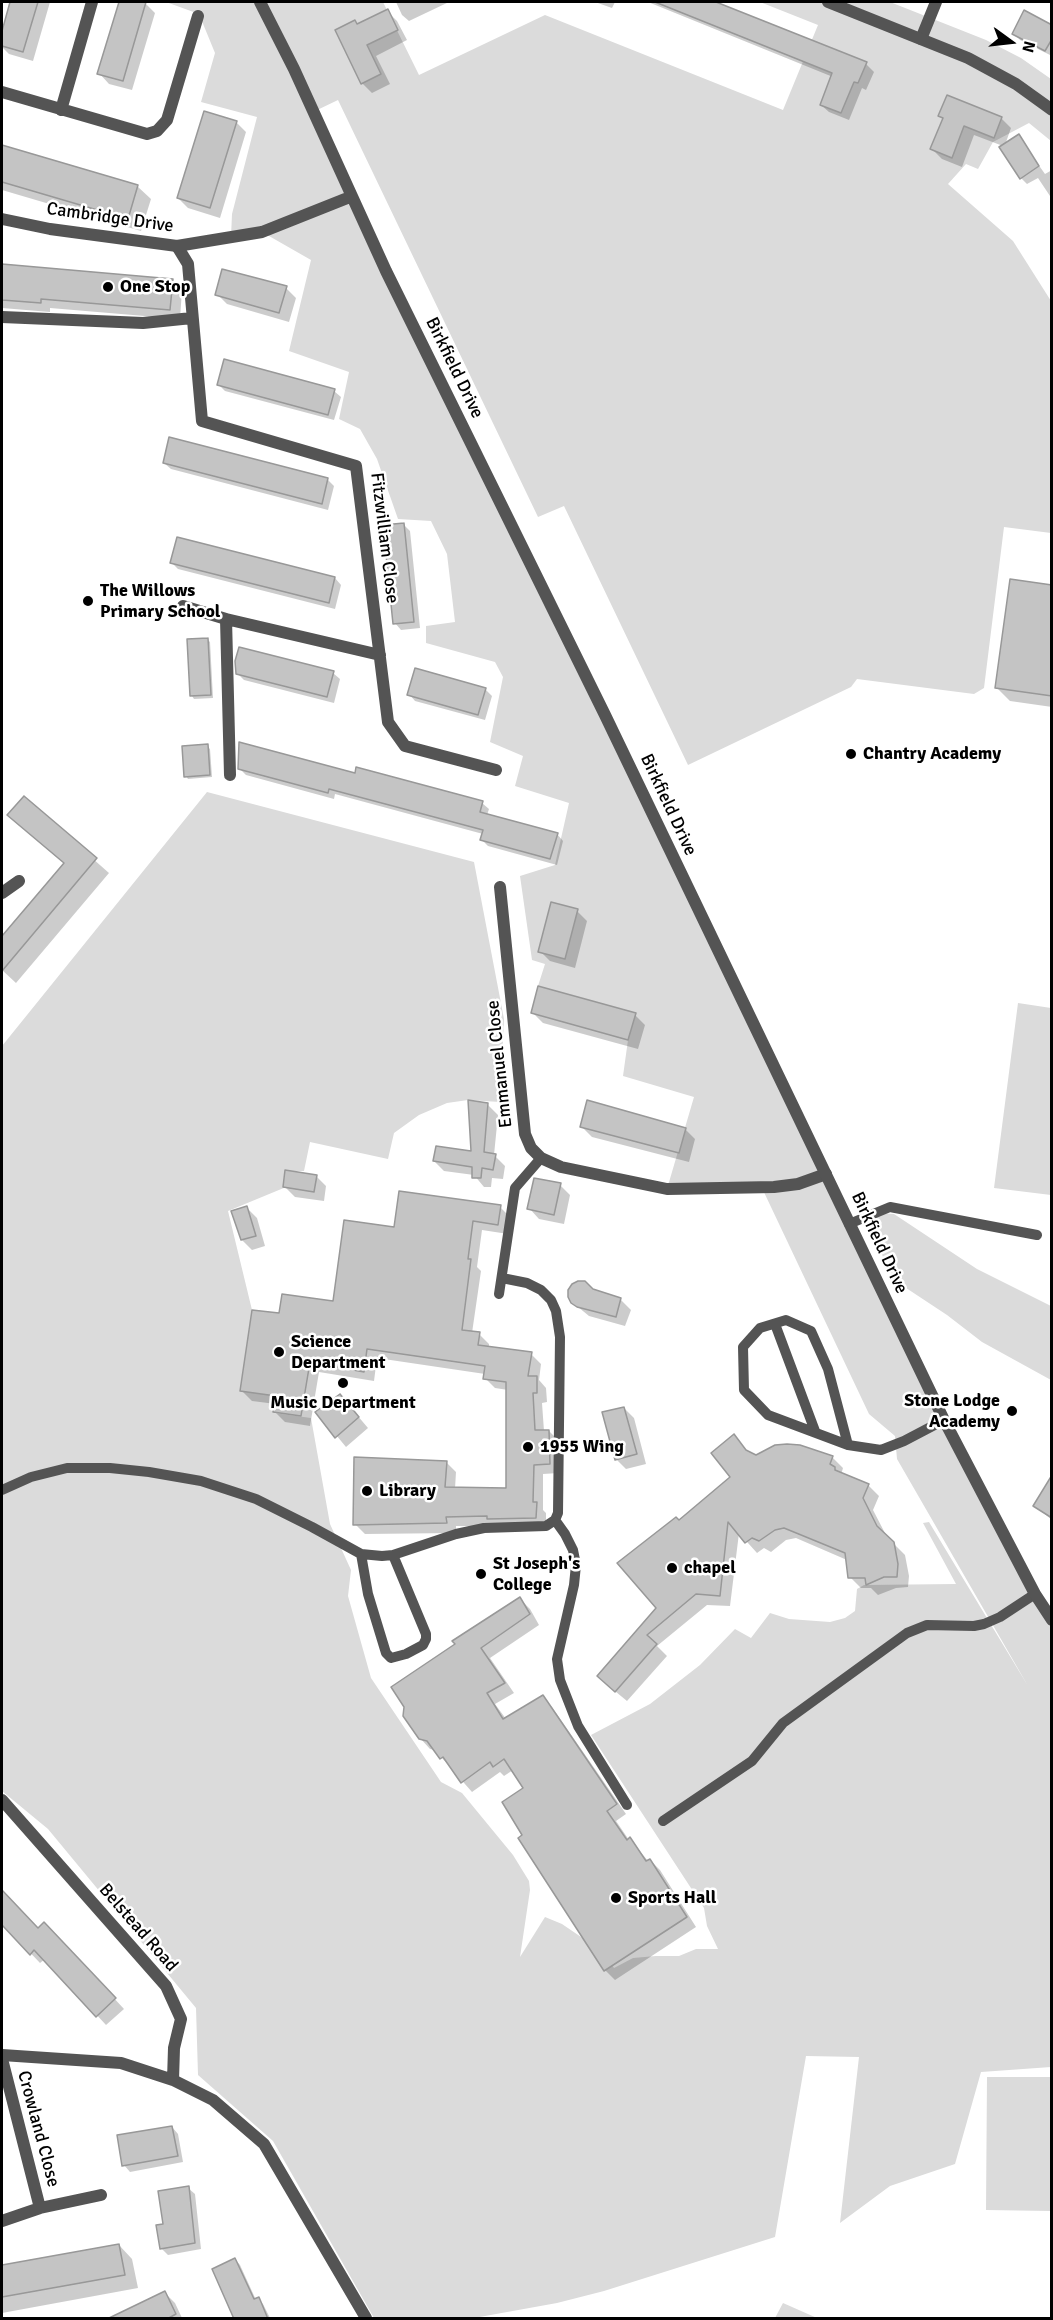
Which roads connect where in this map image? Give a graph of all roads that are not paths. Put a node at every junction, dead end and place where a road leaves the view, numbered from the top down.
1 (92, 2) edge
2 (828, 2) edge
3 (936, 2) edge
4 (265, 3) edge
5 (198, 16) dead end
6 (921, 39) junction
7 (2, 92) edge
8 (61, 110) junction
9 (1052, 110) edge
10 (350, 197) junction
11 (2, 219) edge
12 (177, 246) junction
13 (2, 317) edge
14 (192, 318) junction
15 (183, 606) dead end
16 (226, 619) junction
17 (380, 655) junction
18 (496, 770) dead end
19 (230, 775) dead end
20 (19, 881) dead end
21 (500, 887) dead end
22 (2, 893) edge
23 (541, 1158) junction
24 (826, 1174) junction
25 (849, 1224) junction
26 (1037, 1235) dead end
27 (502, 1278) junction
28 (499, 1294) dead end
29 (775, 1324) junction
30 (944, 1419) junction
31 (815, 1431) junction
32 (848, 1444) junction
33 (2, 1490) edge
34 (555, 1520) junction
35 (361, 1554) junction
36 (393, 1556) junction
37 (1035, 1594) junction
38 (1052, 1620) edge
39 (2, 1800) edge
40 (627, 1805) dead end
41 (663, 1821) dead end
42 (2, 2057) edge
43 (173, 2080) junction
44 (101, 2195) dead end
45 (40, 2208) junction
46 (2, 2221) edge
47 (366, 2319) edge

1 - 8 street
2 - 6 street
3 - 6 street
4 - 10 street, Birkfield Drive
5 - 8 street
6 - 9 street
7 - 8 street
10 - 12 street, Cambridge Drive
10 - 24 street, Birkfield Drive
11 - 12 street, Cambridge Drive
12 - 14 street, Fitzwilliam Close
13 - 14 street
14 - 17 street, Fitzwilliam Close
15 - 16 street
16 - 17 street
16 - 19 street
17 - 18 street, Fitzwilliam Close
20 - 22 street
21 - 23 street, Emmanuel Close
23 - 24 street
23 - 27 lane
24 - 25 street, Birkfield Drive
25 - 26 lane
25 - 30 street, Birkfield Drive
27 - 28 lane
27 - 34 lane
29 - 31 lane
29 - 31 lane
29 - 32 lane
30 - 32 lane
30 - 37 street, Birkfield Drive
31 - 32 lane
33 - 35 lane
34 - 36 lane
34 - 40 lane
35 - 36 lane
35 - 36 lane
37 - 38 street, Birkfield Drive
37 - 41 lane
39 - 43 street, Belstead Road
42 - 43 street
42 - 45 street, Crowland Close
43 - 47 street
44 - 45 street, Crowland Close
45 - 46 street, Crowland Close

